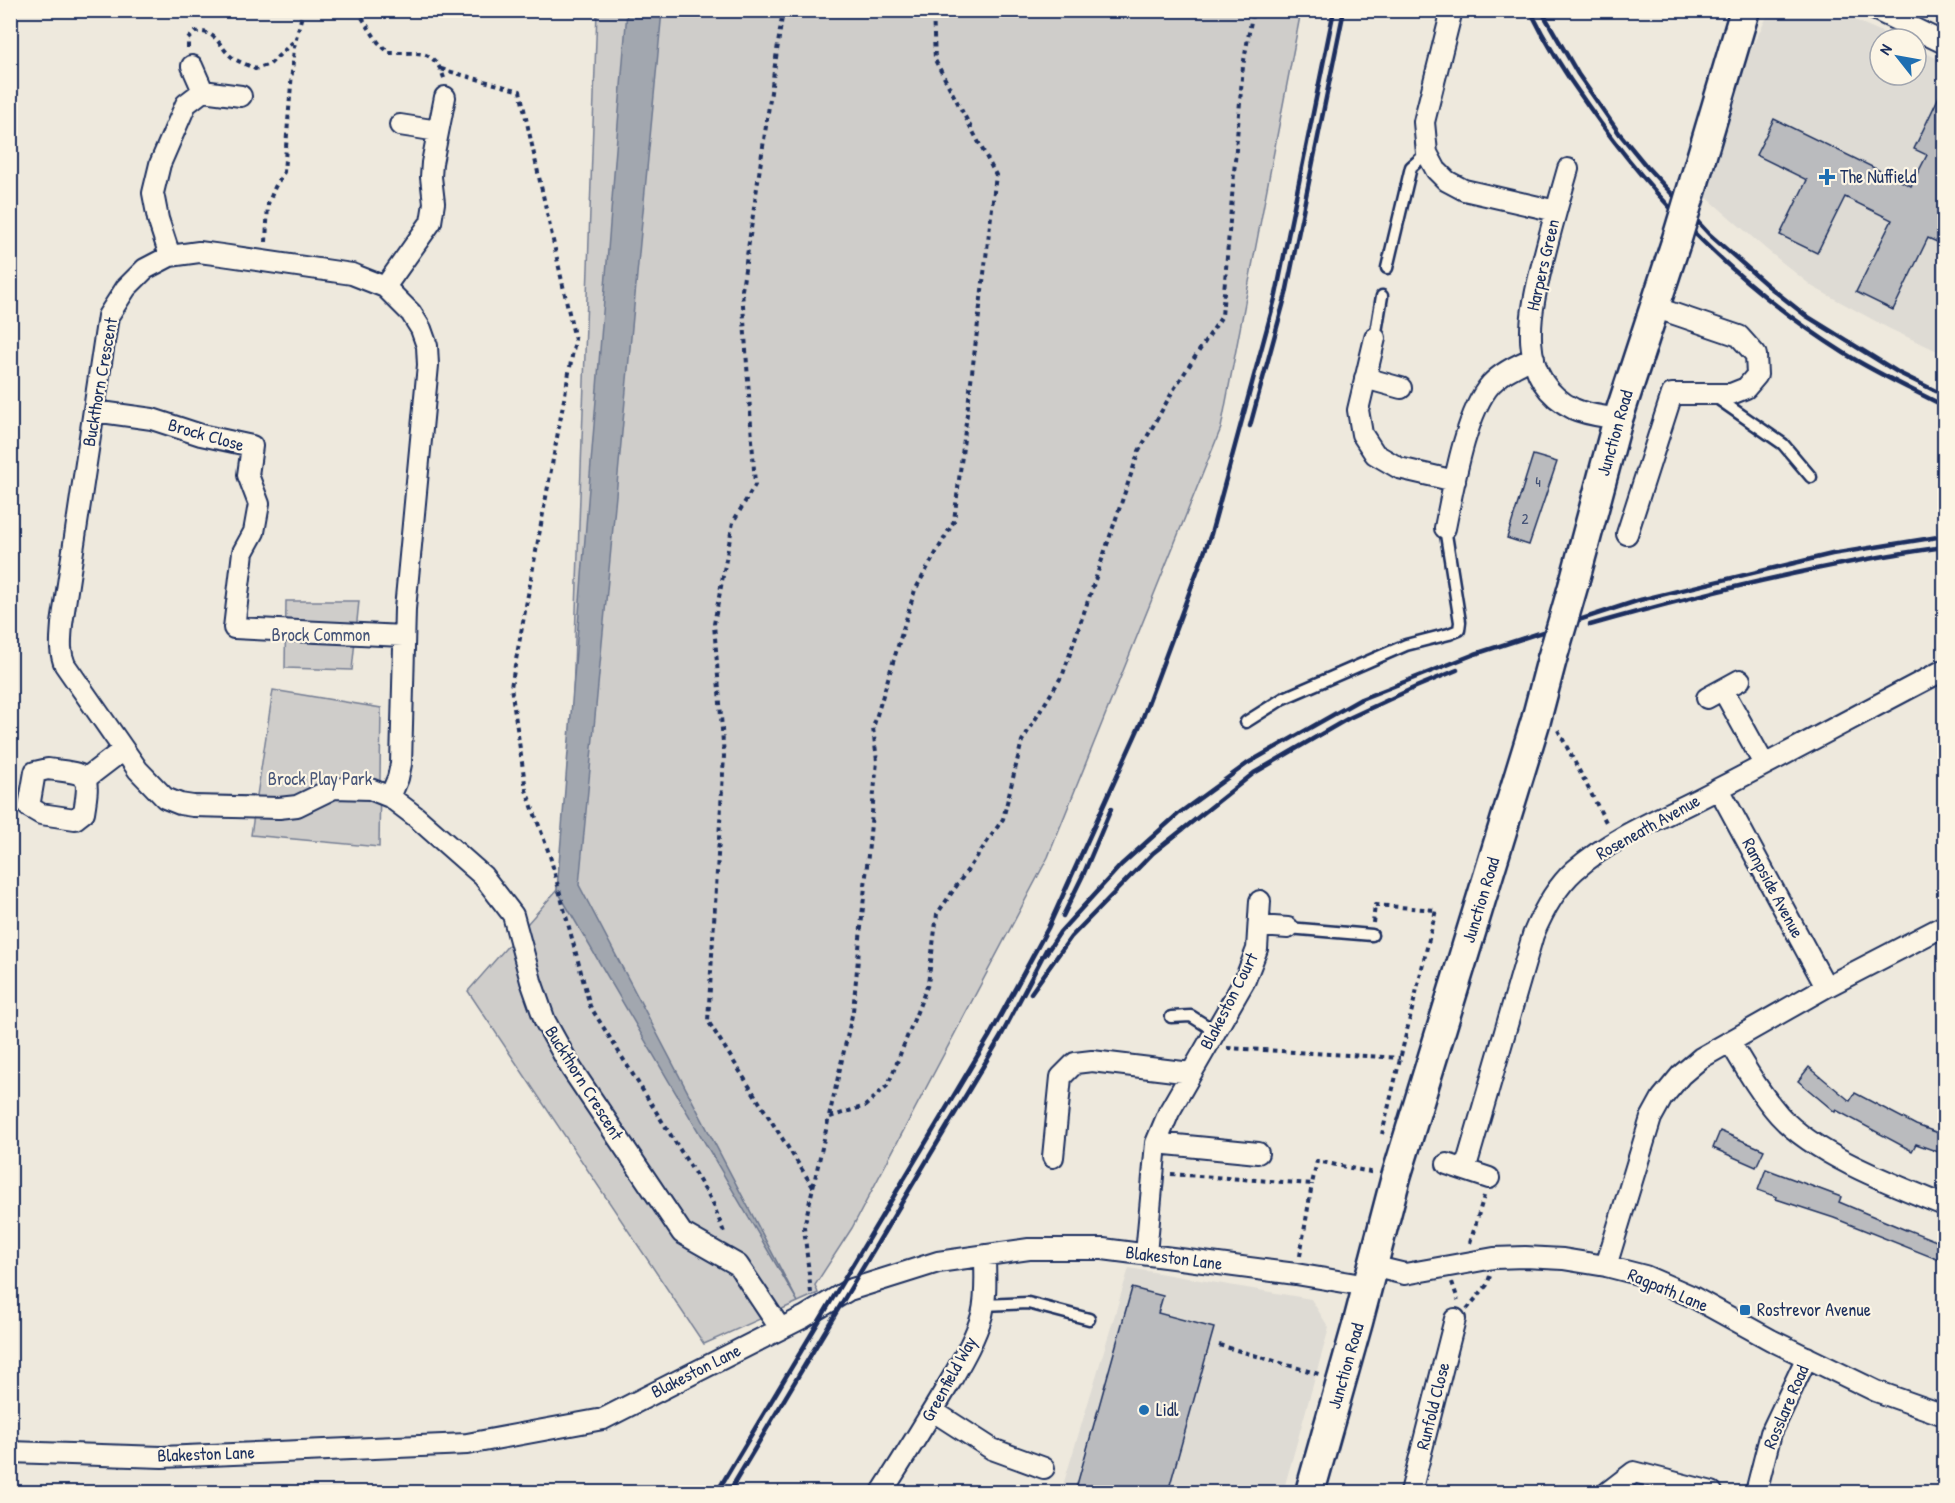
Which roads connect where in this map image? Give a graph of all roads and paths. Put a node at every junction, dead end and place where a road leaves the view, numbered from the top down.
1 (357, 10) edge
2 (783, 10) edge
3 (933, 10) edge
4 (1253, 10) edge
5 (1452, 10) edge
6 (1745, 10) edge
7 (1876, 10) edge
8 (302, 15) dead end
9 (295, 40) junction
10 (1944, 43) edge
11 (192, 66) joint
12 (441, 69) junction
13 (203, 91) junction
14 (240, 96) dead end
15 (445, 97) joint
16 (400, 125) dead end
17 (438, 131) junction
18 (1426, 153) junction
19 (1568, 169) dead end
20 (1556, 211) junction
21 (170, 256) junction
22 (264, 261) junction
23 (1387, 268) dead end
24 (386, 287) junction
25 (1382, 296) dead end
26 (1654, 307) junction
27 (1375, 338) joint
28 (1534, 358) junction
29 (1365, 378) junction
30 (1401, 388) dead end
31 (1711, 394) junction
32 (94, 411) junction
33 (1618, 419) junction
34 (1810, 477) dead end
35 (1455, 481) junction
36 (1445, 528) joint
37 (1627, 534) dead end
38 (403, 636) junction
39 (1944, 670) edge
40 (1740, 680) dead end
41 (1246, 722) dead end
42 (1557, 728) dead end
43 (123, 750) junction
44 (1764, 764) junction
45 (85, 779) dead end
46 (1719, 789) junction
47 (390, 797) junction
48 (1616, 841) junction
49 (1260, 901) dead end
50 (1259, 926) junction
51 (1944, 926) edge
52 (1288, 928) joint
53 (1372, 935) joint
54 (1826, 987) junction
55 (1172, 1017) dead end
56 (1211, 1039) junction
57 (1730, 1042) junction
58 (1400, 1058) junction
59 (1191, 1073) junction
60 (829, 1117) junction
61 (1382, 1138) dead end
62 (1156, 1143) junction
63 (1258, 1153) dead end
64 (1053, 1157) dead end
65 (1382, 1170) junction
66 (1153, 1173) junction
67 (1489, 1178) joint
68 (1312, 1184) junction
69 (813, 1187) junction
70 (1944, 1204) edge
71 (1146, 1254) junction
72 (985, 1255) junction
73 (1494, 1258) junction
74 (738, 1265) junction
75 (1456, 1265) junction
76 (1606, 1266) junction
77 (1296, 1274) junction
78 (1370, 1276) junction
79 (984, 1305) junction
80 (813, 1312) junction
81 (1089, 1319) dead end
82 (1455, 1319) junction
83 (780, 1328) junction
84 (1219, 1345) dead end
85 (1807, 1357) junction
86 (1342, 1380) junction
87 (933, 1412) junction
88 (1944, 1414) edge
89 (10, 1452) edge
90 (1044, 1468) dead end
91 (882, 1492) edge
92 (1310, 1492) edge
93 (1411, 1492) edge
94 (1608, 1492) edge
95 (1712, 1492) edge
96 (1756, 1492) edge

1 - 12 path
2 - 69 path
3 - 60 path
4 - 60 path
5 - 18 street
6 - 26 main road, Junction Road, bridge
7 - 10 street
8 - 9 path
9 - 11 path
9 - 22 path
11 - 13 street
12 - 15 path
12 - 74 path
13 - 14 street
13 - 21 street
15 - 17 street
16 - 17 street
17 - 24 street
18 - 20 street
18 - 23 lane
19 - 20 street, Harpers Green
20 - 28 street, Harpers Green
21 - 22 street, Buckthorn Crescent
21 - 32 street, Buckthorn Crescent
22 - 24 street, Buckthorn Crescent
24 - 38 street, Buckthorn Crescent
25 - 27 lane
26 - 31 street
26 - 33 main road, Junction Road
27 - 29 street
28 - 33 street, Harpers Green
28 - 35 street
29 - 30 street
29 - 35 street
31 - 34 lane
31 - 37 street
32 - 38 street, Brock Close
32 - 43 street, Buckthorn Crescent
33 - 65 main road, Junction Road, bridge
35 - 36 street
36 - 41 lane
38 - 47 street, Buckthorn Crescent
39 - 44 street, Roseneath Avenue
40 - 44 street
42 - 48 path
43 - 45 street
43 - 47 street, Buckthorn Crescent
44 - 46 street, Roseneath Avenue
46 - 48 street, Roseneath Avenue
46 - 54 street, Rampside Avenue
47 - 74 street, Buckthorn Crescent
48 - 67 street, Roseneath Avenue
49 - 50 street, Blakeston Court
50 - 52 street
50 - 56 street, Blakeston Court
51 - 54 street
52 - 53 lane
53 - 58 path
54 - 57 street
55 - 56 lane
56 - 58 path
56 - 59 street, Blakeston Court
57 - 70 street
57 - 76 street
58 - 61 path
59 - 62 street, Blakeston Court
59 - 64 street
60 - 69 path
62 - 63 street
62 - 66 street, Blakeston Court
65 - 68 path
65 - 78 main road, Junction Road
66 - 68 path
66 - 71 street, Blakeston Court
67 - 75 path
68 - 77 path
69 - 80 path
71 - 72 street, Blakeston Lane
71 - 77 street, Blakeston Lane
72 - 79 street, Greenfield Way
72 - 80 street, Blakeston Lane
73 - 75 street, Ragpath Lane
73 - 76 street, Ragpath Lane
73 - 82 path
74 - 83 street, Buckthorn Crescent
75 - 78 street, Ragpath Lane
75 - 82 path
76 - 85 street, Ragpath Lane
77 - 78 street, Blakeston Lane
78 - 86 main road, Junction Road
79 - 81 lane
79 - 87 street, Greenfield Way
80 - 83 street, Blakeston Lane
82 - 93 street, Runfold Close
83 - 89 street, Blakeston Lane
84 - 86 path
85 - 88 street, Ragpath Lane
85 - 96 street, Rosslare Road
86 - 92 main road, Junction Road
87 - 90 street
87 - 91 street, Greenfield Way
94 - 95 street

